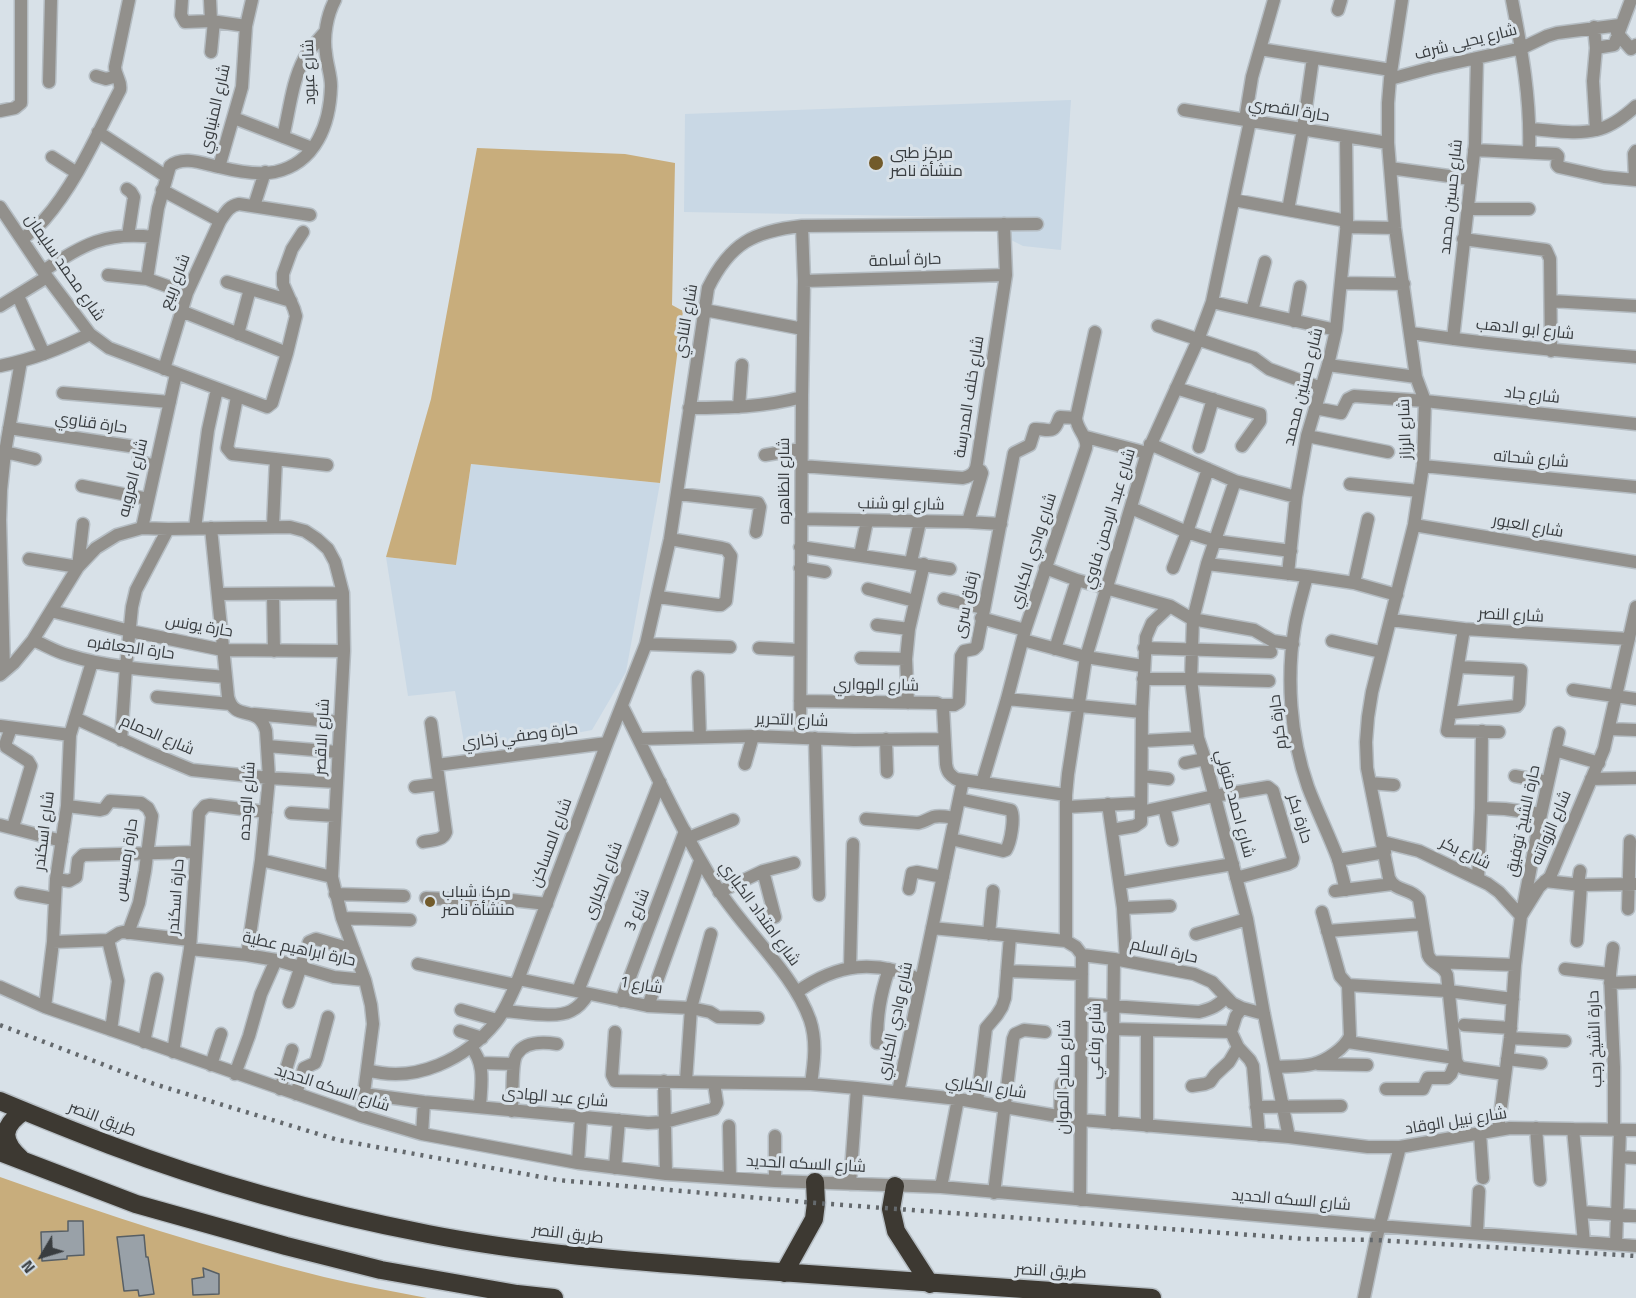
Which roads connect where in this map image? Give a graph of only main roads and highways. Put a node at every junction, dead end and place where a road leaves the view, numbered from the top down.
1 (0, 1101) edge
2 (24, 1111) junction
3 (0, 1152) edge
4 (22, 1160) junction
5 (815, 1182) road end
6 (895, 1186) road end
7 (784, 1273) junction
8 (930, 1284) junction
9 (1059, 1295) edge
10 (1125, 1297) edge
11 (554, 1298) edge
12 (1152, 1298) edge

1 - 2 highway, طريق النصر
2 - 4 highway
2 - 7 highway, طريق النصر
3 - 4 highway
4 - 11 highway
5 - 7 highway
6 - 8 highway
7 - 8 highway, طريق النصر
8 - 9 highway, طريق النصر
9 - 10 highway, طريق النصر
10 - 12 highway, طريق النصر

